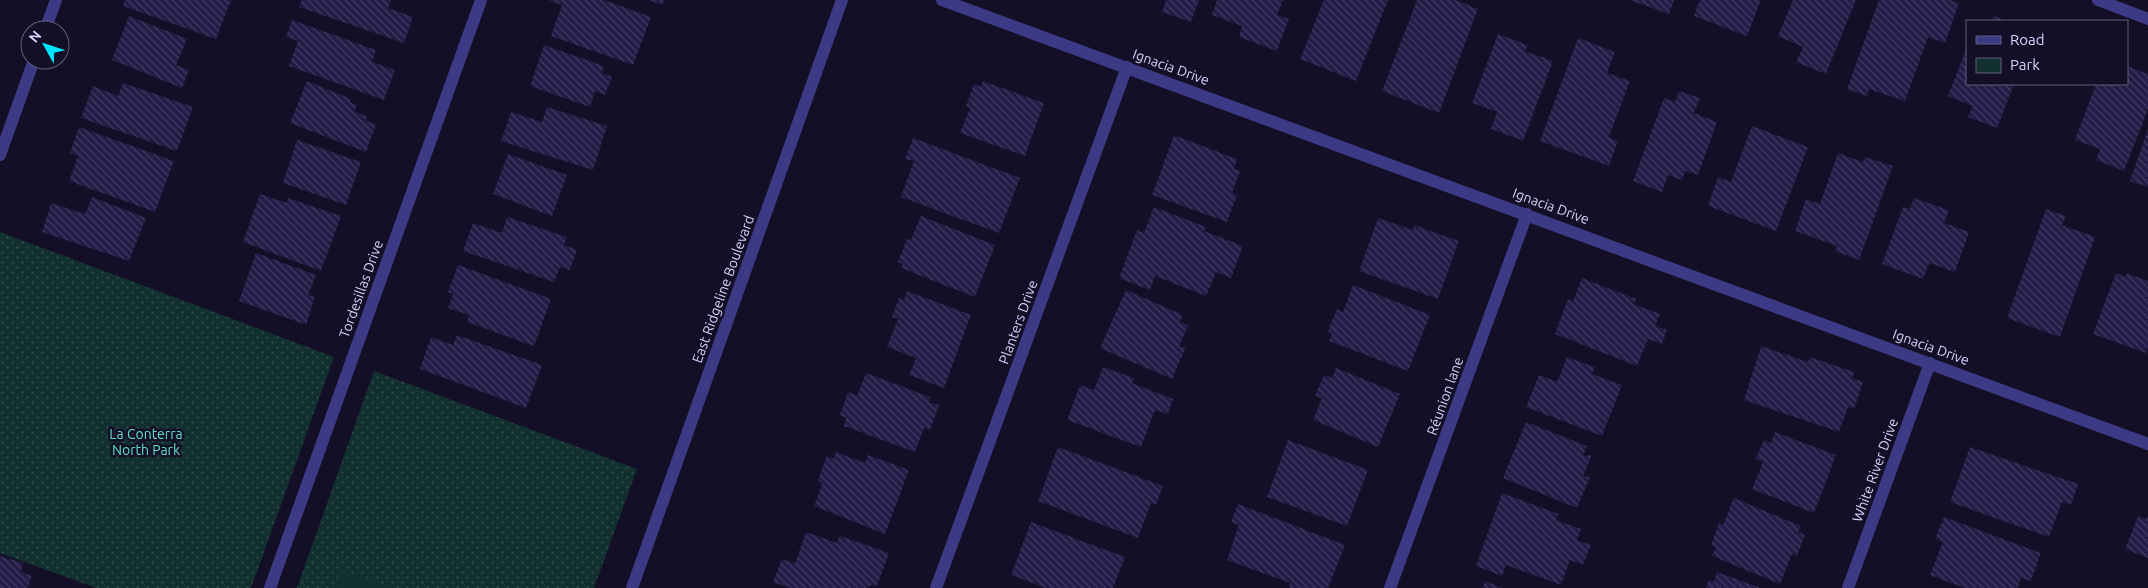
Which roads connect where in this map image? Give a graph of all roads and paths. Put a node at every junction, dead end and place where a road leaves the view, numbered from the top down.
1 (56, 0) edge
2 (480, 0) edge
3 (842, 0) edge
4 (942, 0) edge
5 (2098, 0) edge
6 (2148, 19) edge
7 (49, 20) edge
8 (1127, 66) junction
9 (30, 70) edge
10 (0, 156) edge
11 (1527, 214) junction
12 (1930, 363) junction
13 (2148, 444) edge
14 (270, 588) edge
15 (632, 588) edge
16 (936, 588) edge
17 (1390, 588) edge
18 (1848, 588) edge

1 - 7 street
2 - 14 street, Tordesillas Drive
3 - 15 street, East Ridgeline Boulevard
4 - 8 street, Ignacia Drive
5 - 6 street
8 - 11 street, Ignacia Drive
8 - 16 street, Planters Drive
9 - 10 street
11 - 12 street, Ignacia Drive
11 - 17 street, Réunion lane
12 - 13 street, Ignacia Drive
12 - 18 street, White River Drive

